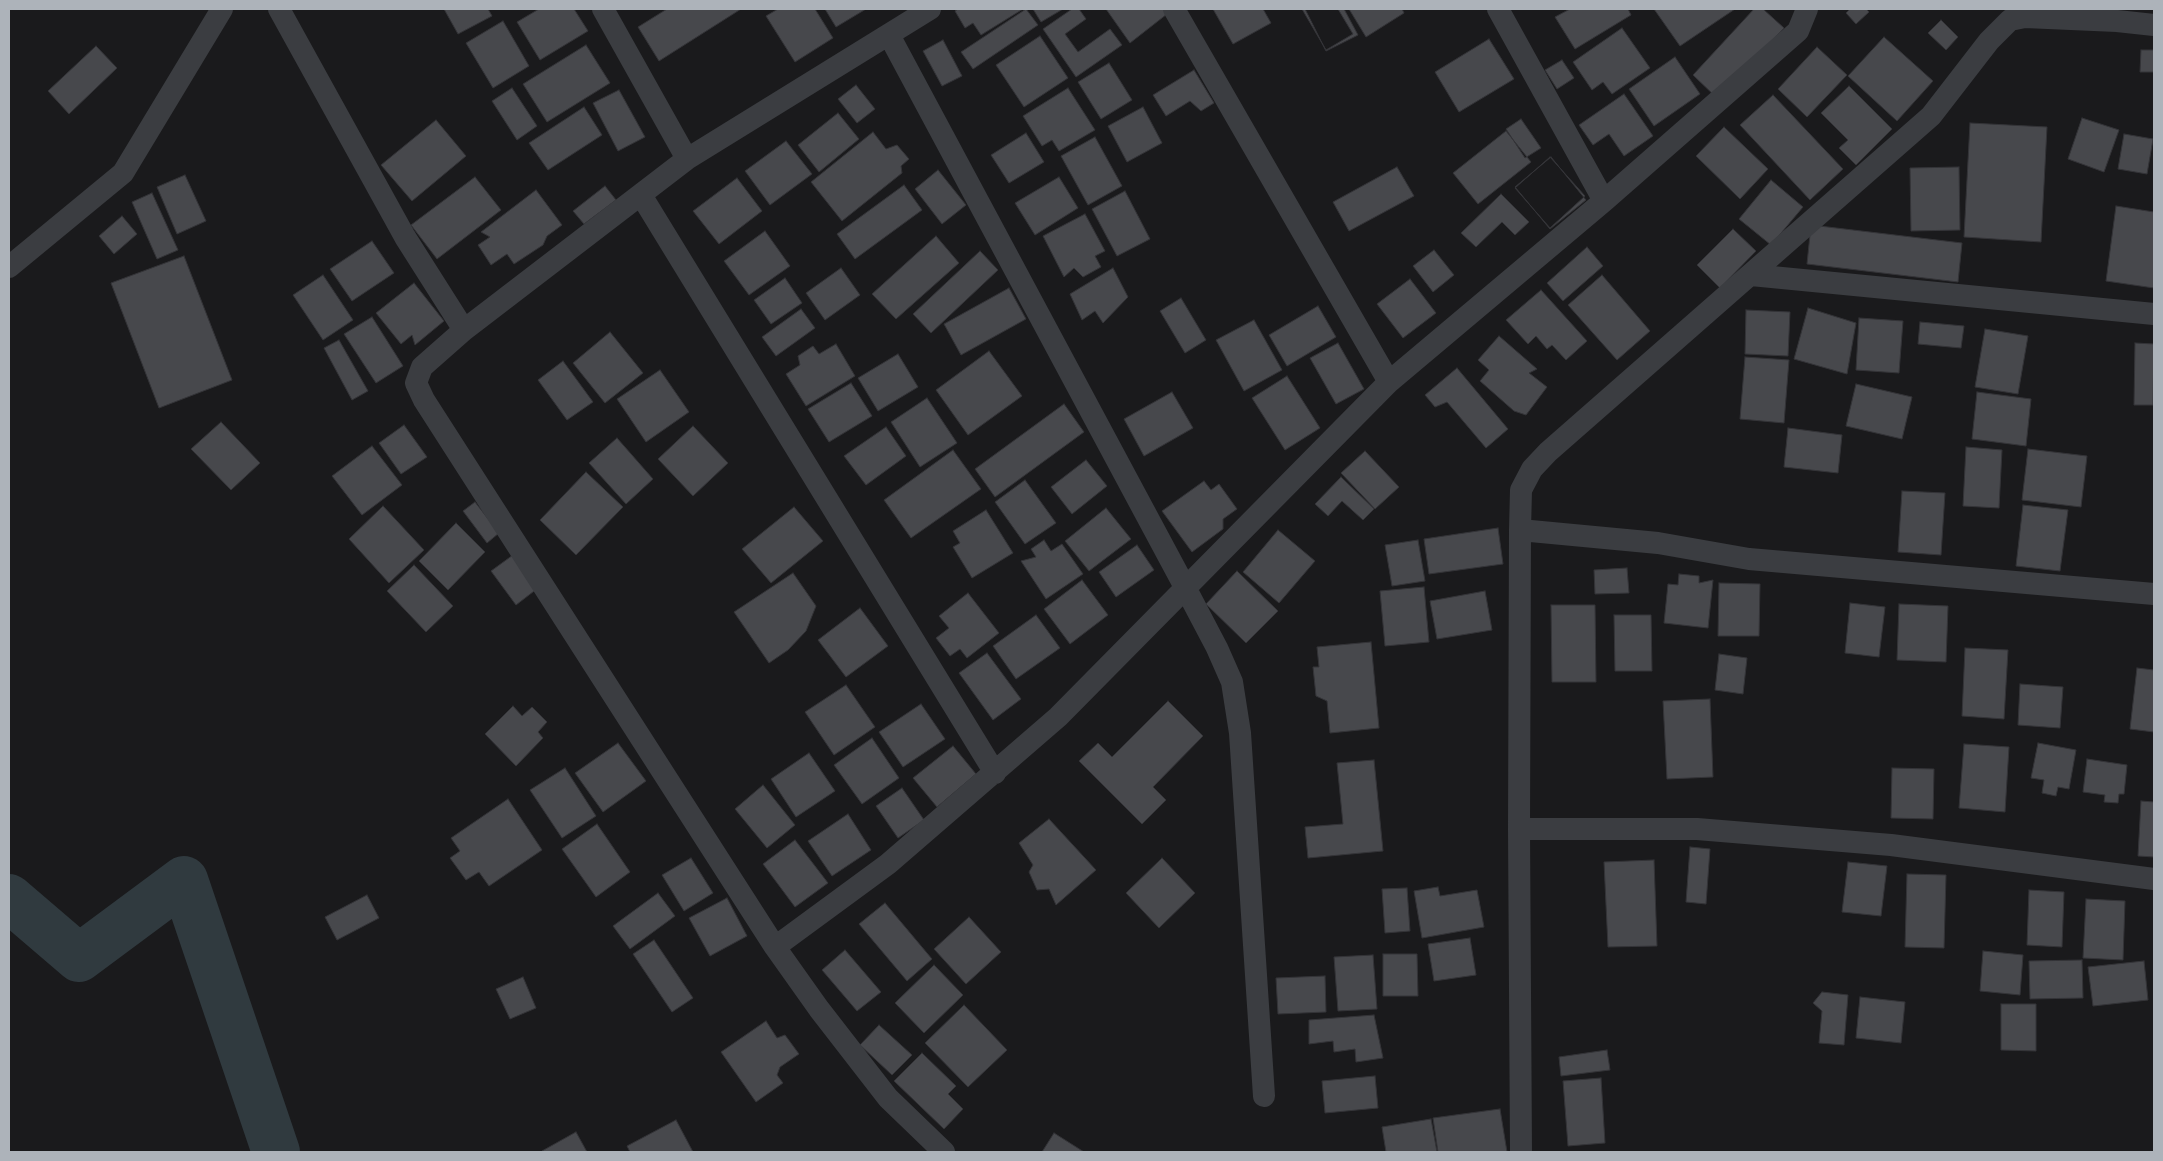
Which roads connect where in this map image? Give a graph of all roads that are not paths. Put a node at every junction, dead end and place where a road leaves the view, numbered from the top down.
1 (222, 9) edge
2 (279, 9) edge
3 (603, 9) edge
4 (928, 9) edge
5 (1174, 9) edge
6 (1498, 9) edge
7 (1806, 9) edge
8 (2118, 15) edge
9 (2154, 26) edge
10 (889, 34) junction
11 (687, 159) junction
12 (641, 195) junction
13 (1604, 201) junction
14 (9, 267) edge
15 (1751, 275) junction
16 (2154, 314) edge
17 (464, 330) junction
18 (1389, 382) junction
19 (1520, 530) junction
20 (1186, 589) junction
21 (2154, 594) edge
22 (995, 773) junction
23 (1519, 829) junction
24 (2154, 879) edge
25 (776, 947) junction
26 (1264, 1096) dead end
27 (944, 1152) edge
28 (1521, 1152) edge

1 - 14 street
2 - 17 street
3 - 11 street
4 - 10 street
5 - 18 street
6 - 13 street
7 - 13 street
8 - 9 street
8 - 15 street
10 - 11 street
10 - 20 street
11 - 12 street
12 - 17 street
12 - 22 street
13 - 18 street
15 - 16 street
15 - 19 street
17 - 25 street
18 - 20 street
19 - 21 street
19 - 23 street
20 - 22 street
20 - 26 street
22 - 25 street
23 - 24 street
23 - 28 street
25 - 27 street

